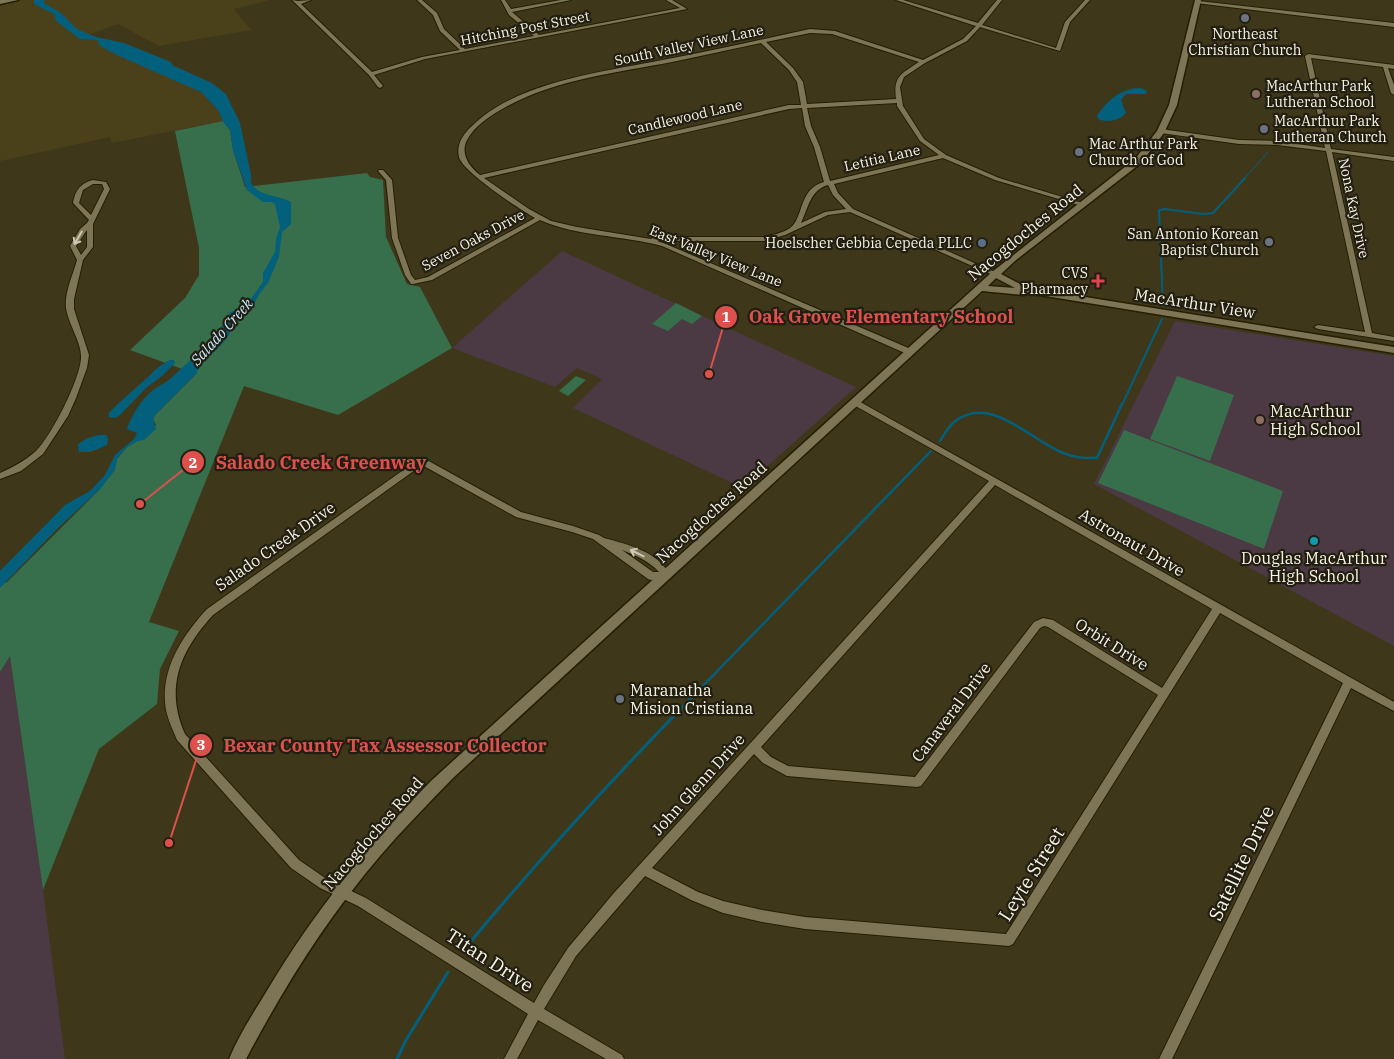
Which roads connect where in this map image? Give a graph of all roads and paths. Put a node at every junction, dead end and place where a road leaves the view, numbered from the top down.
1 (15, 0) edge
2 (309, 0) edge
3 (420, 0) edge
4 (504, 0) edge
5 (569, 0) edge
6 (668, 0) edge
7 (901, 0) edge
8 (1000, 0) edge
9 (1088, 0) edge
10 (1198, 1) edge
11 (0, 2) edge
12 (296, 2) edge
13 (509, 11) junction
14 (980, 25) junction
15 (1394, 25) edge
16 (539, 37) junction
17 (762, 41) junction
18 (465, 51) junction
19 (922, 62) junction
20 (1385, 66) junction
21 (1394, 67) edge
22 (371, 74) junction
23 (380, 86) dead end
24 (1394, 93) edge
25 (899, 101) junction
26 (804, 105) junction
27 (1161, 131) junction
28 (468, 132) joint
29 (1329, 151) junction
30 (944, 156) junction
31 (1394, 160) edge
32 (381, 171) dead end
33 (479, 177) junction
34 (826, 184) junction
35 (1084, 205) junction
36 (851, 210) junction
37 (541, 217) junction
38 (91, 221) junction
39 (795, 227) junction
40 (640, 238) junction
41 (80, 260) junction
42 (995, 274) junction
43 (980, 288) junction
44 (1035, 292) junction
45 (1318, 327) dead end
46 (1369, 335) junction
47 (1394, 339) edge
48 (1394, 350) edge
49 (910, 352) junction
50 (855, 402) junction
51 (0, 476) edge
52 (994, 481) junction
53 (602, 541) junction
54 (665, 575) junction
55 (1218, 608) junction
56 (1043, 622) joint
57 (1349, 682) junction
58 (1164, 694) junction
59 (1394, 707) edge
60 (754, 747) junction
61 (643, 869) junction
62 (342, 893) junction
63 (535, 1012) junction
64 (237, 1059) edge
65 (510, 1059) edge
66 (618, 1059) edge
67 (1164, 1059) edge

1 - 11 main road
2 - 12 street
3 - 18 street
4 - 13 street
5 - 13 street
6 - 16 street, Hitching Post Street
7 - 14 street
8 - 14 street
9 - 14 street
10 - 15 street
10 - 27 main road, Nacogdoches Road
12 - 22 street
13 - 16 street
14 - 19 street
16 - 18 street, Hitching Post Street
17 - 19 street, South Valley View Lane
17 - 26 street
17 - 28 street, South Valley View Lane
18 - 22 street, Hitching Post Street
19 - 25 street
20 - 21 street
20 - 24 street
20 - 29 street, Nona Kay Drive
22 - 23 street
25 - 26 street, Candlewood Lane
25 - 30 street
26 - 33 street, Candlewood Lane
26 - 34 street
27 - 29 street
27 - 35 main road, Nacogdoches Road
28 - 33 street, East Valley View Lane
29 - 31 street
29 - 46 street, Nona Kay Drive
30 - 34 street, Letitia Lane
30 - 35 street
32 - 37 street, Seven Oaks Drive
33 - 37 street, East Valley View Lane
34 - 36 street
34 - 39 street
35 - 42 main road, Nacogdoches Road
36 - 39 street
36 - 42 street
37 - 40 street, East Valley View Lane
38 - 38 street
38 - 41 street
38 -> 41 street
39 - 40 street
40 - 49 street, East Valley View Lane
41 - 51 street
42 - 43 main road, Nacogdoches Road
42 - 44 main road, MacArthur View
43 - 44 main road
43 - 49 main road, Nacogdoches Road
44 - 48 main road, MacArthur View
45 - 46 street
46 - 47 street
49 - 50 main road, Nacogdoches Road
50 - 52 street, Astronaut Drive
50 - 54 main road, Nacogdoches Road
52 - 55 street, Astronaut Drive
52 - 60 street, John Glenn Drive
54 -> 53 street
53 - 54 street
53 - 62 street, Salado Creek Drive
54 - 62 main road, Nacogdoches Road
55 - 57 street, Astronaut Drive
55 - 58 street, Leyte Street
56 - 58 street, Orbit Drive
56 - 60 street, Canaveral Drive
57 - 59 street, Astronaut Drive
57 - 67 street, Satellite Drive
58 - 61 street, Leyte Street
60 - 61 street, John Glenn Drive
61 - 63 street, John Glenn Drive
62 - 63 street, Titan Drive
62 - 64 main road, Nacogdoches Road
63 - 65 street, John Glenn Drive
63 - 66 street, Titan Drive

